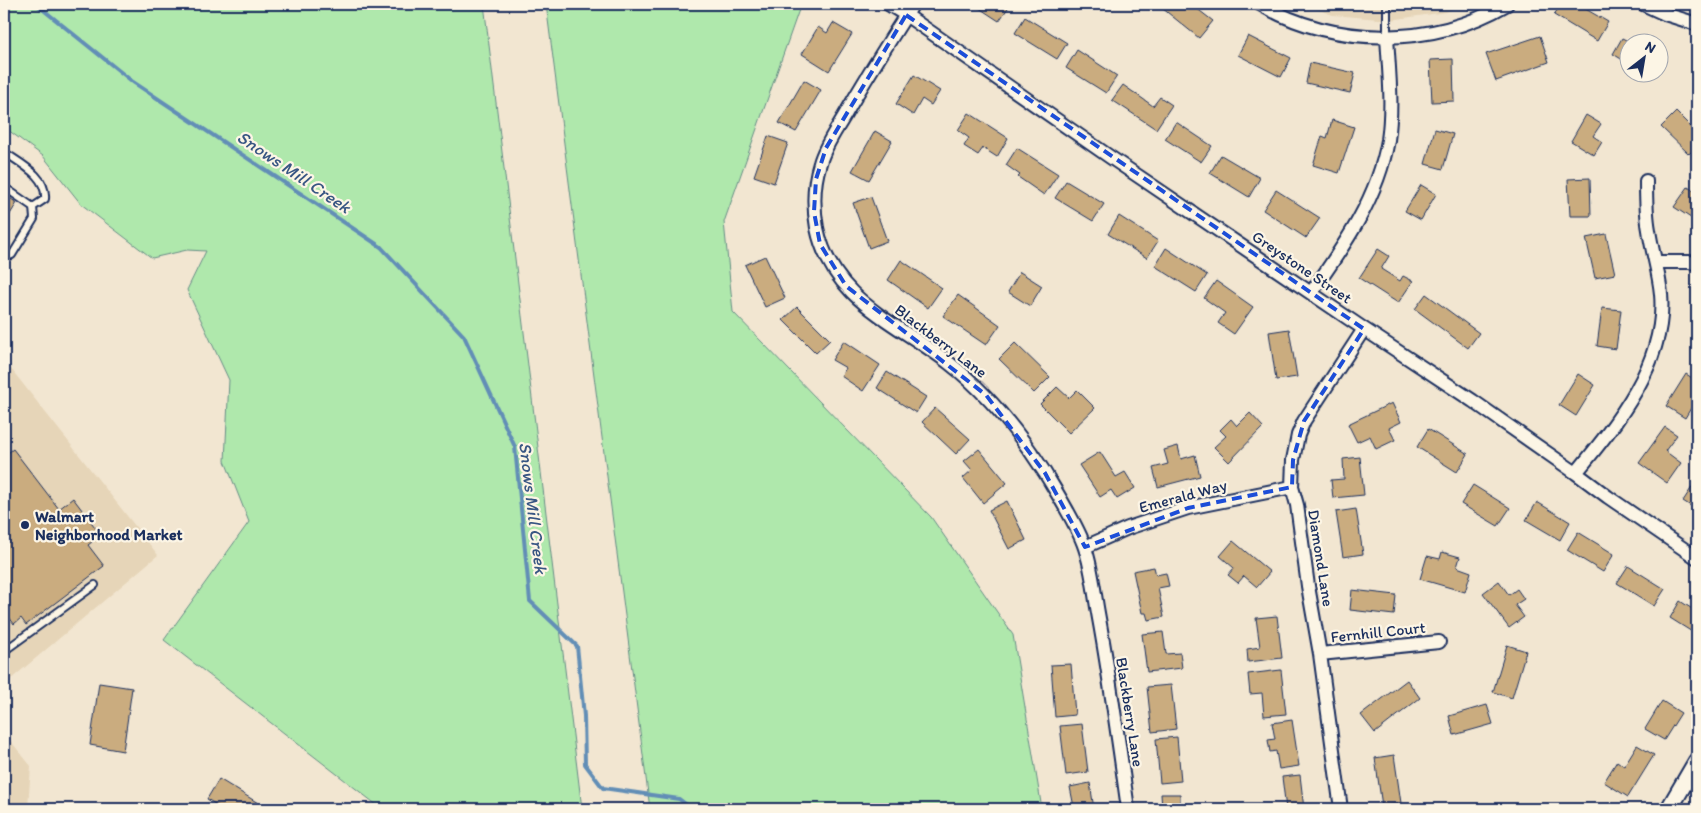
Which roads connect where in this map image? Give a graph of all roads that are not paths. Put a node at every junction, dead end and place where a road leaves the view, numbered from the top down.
1 (888, 4) edge
2 (1260, 4) edge
3 (1386, 4) edge
4 (1506, 4) edge
5 (1643, 4) edge
6 (909, 9) edge
7 (1697, 24) edge
8 (1387, 37) junction
9 (4, 152) edge
10 (1646, 181) dead end
11 (4, 187) edge
12 (33, 207) junction
13 (4, 258) edge
14 (1656, 262) junction
15 (1697, 264) edge
16 (1311, 293) junction
17 (1364, 329) junction
18 (1576, 473) junction
19 (1292, 487) junction
20 (1085, 547) junction
21 (1697, 558) edge
22 (95, 585) dead end
23 (1439, 642) dead end
24 (4, 651) edge
25 (1320, 654) junction
26 (1697, 761) edge
27 (1128, 809) edge
28 (1341, 809) edge
29 (1669, 809) edge

1 - 6 street, Greystone Street
2 - 8 street
3 - 8 lane
4 - 8 street
5 - 7 street
6 - 16 street, Greystone Street
6 - 20 street, Blackberry Lane
8 - 16 street
9 - 12 lane
10 - 14 street
11 - 12 lane
12 - 13 lane
14 - 15 street
14 - 18 street
16 - 17 street, Greystone Street
17 - 18 street, Greystone Street
17 - 19 street, Diamond Lane
18 - 21 street, Greystone Street
19 - 20 street, Emerald Way
19 - 25 street, Diamond Lane
20 - 27 street, Blackberry Lane
22 - 24 lane
23 - 25 street, Fernhill Court
25 - 28 street, Diamond Lane
26 - 29 main road

